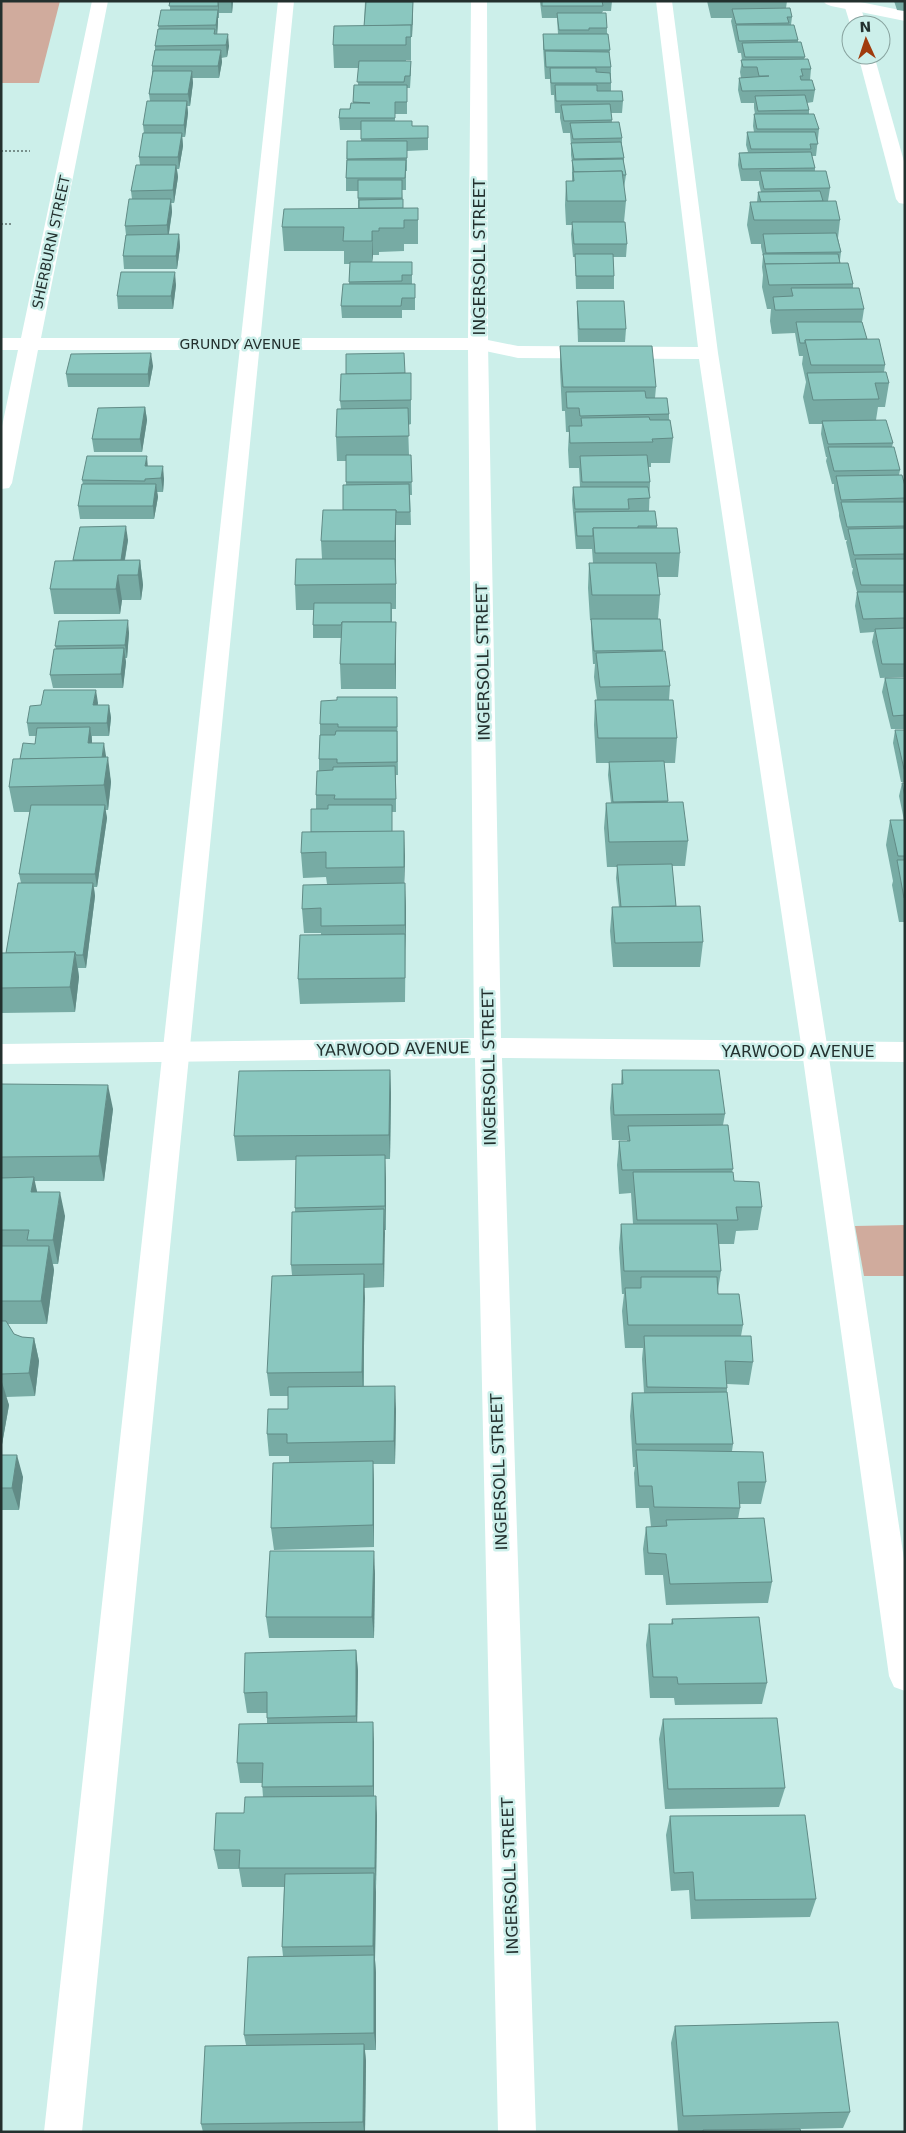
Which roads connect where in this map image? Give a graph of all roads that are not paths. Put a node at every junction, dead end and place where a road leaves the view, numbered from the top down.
1 (100, 1) edge
2 (286, 1) edge
3 (479, 1) edge
4 (664, 1) edge
5 (831, 1) edge
6 (852, 3) edge
7 (905, 16) edge
8 (869, 65) edge
9 (905, 199) edge
10 (1, 344) edge
11 (31, 344) junction
12 (251, 344) junction
13 (478, 344) junction
14 (708, 353) junction
15 (1, 483) edge
16 (488, 1048) junction
17 (175, 1051) junction
18 (815, 1051) junction
19 (905, 1052) edge
20 (1, 1054) edge
21 (905, 1676) edge
22 (63, 2132) edge
23 (517, 2132) edge

1 - 11 street, SHERBURN STREET
2 - 12 lane
3 - 13 street, INGERSOLL STREET
4 - 14 lane
5 - 6 lane
6 - 7 lane
8 - 9 street
10 - 11 street, GRUNDY AVENUE
11 - 12 street, GRUNDY AVENUE
11 - 15 street, SHERBURN STREET
12 - 13 street, GRUNDY AVENUE
12 - 17 lane
13 - 14 lane
13 - 16 street, INGERSOLL STREET
14 - 18 lane
16 - 17 street, YARWOOD AVENUE
16 - 18 street, YARWOOD AVENUE
16 - 23 street, INGERSOLL STREET
17 - 20 street, YARWOOD AVENUE
17 - 22 lane
18 - 19 street, YARWOOD AVENUE
18 - 21 lane

